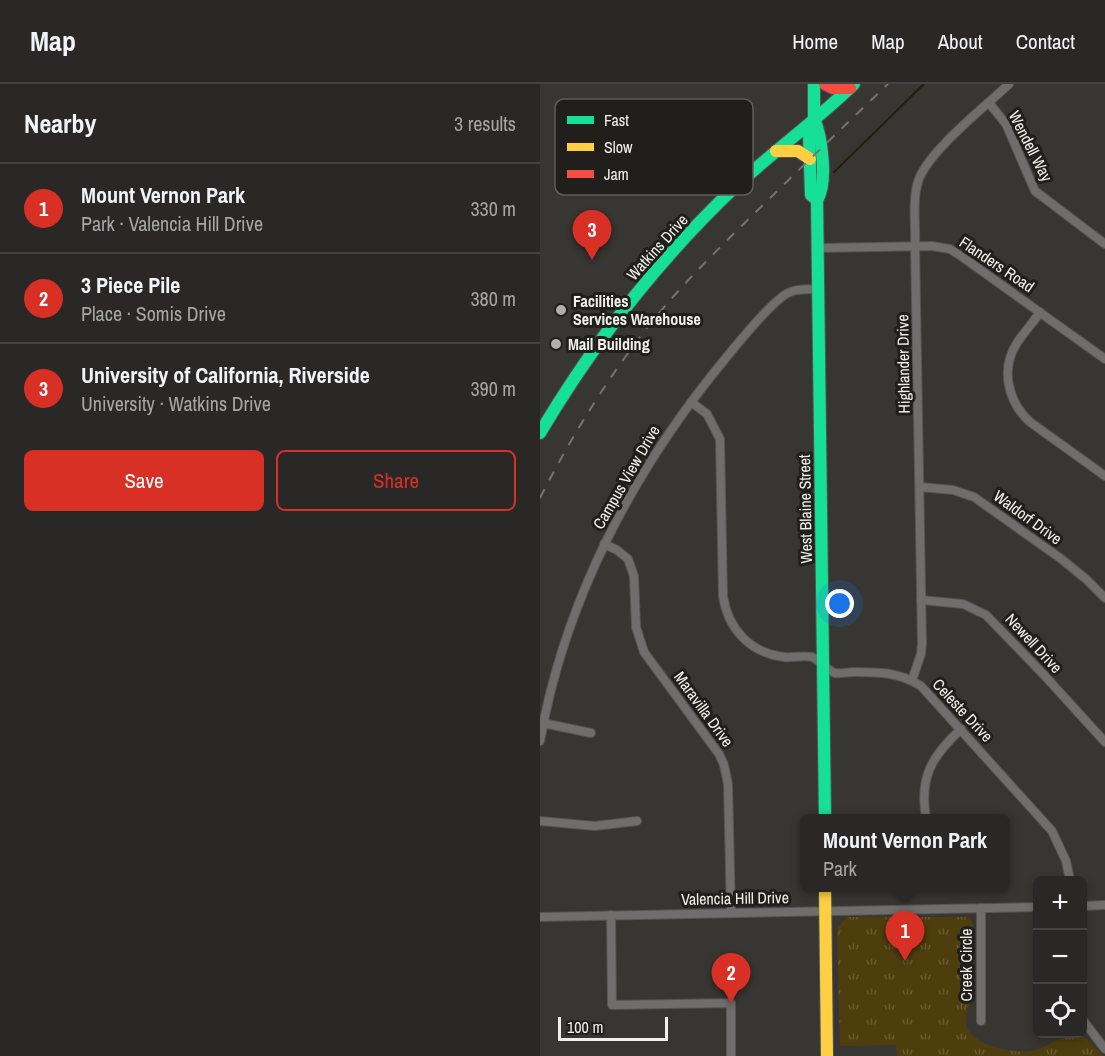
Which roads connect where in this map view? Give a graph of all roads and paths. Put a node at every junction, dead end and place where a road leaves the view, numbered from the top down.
1 (814, 84) edge
2 (825, 84) edge
3 (1009, 84) edge
4 (852, 86) edge
5 (989, 103) junction
6 (814, 119) junction
7 (775, 152) junction
8 (810, 159) junction
9 (753, 172) edge
10 (729, 195) edge
11 (818, 200) junction
12 (1105, 244) edge
13 (915, 246) junction
14 (819, 248) junction
15 (819, 289) junction
16 (1040, 312) junction
17 (1105, 359) edge
18 (691, 402) junction
19 (540, 433) edge
20 (1105, 476) edge
21 (920, 487) junction
22 (604, 544) junction
23 (1105, 598) edge
24 (921, 600) junction
25 (824, 665) junction
26 (912, 680) junction
27 (543, 723) junction
28 (961, 729) junction
29 (591, 733) dead end
30 (540, 741) edge
31 (1105, 742) edge
32 (825, 814) edge
33 (926, 814) edge
34 (540, 821) edge
35 (637, 821) dead end
36 (1069, 876) edge
37 (825, 892) edge
38 (1105, 905) edge
39 (1087, 906) edge
40 (1033, 907) edge
41 (981, 908) junction
42 (826, 910) junction
43 (731, 912) junction
44 (611, 915) junction
45 (540, 917) edge
46 (981, 1021) dead end
47 (1087, 1025) edge
48 (1105, 1049) edge
49 (732, 1056) edge
50 (827, 1056) edge

1 - 6 street, West Blaine Street
2 - 4 street
3 - 5 street, Highlander Drive
4 - 6 street, Watkins Drive
5 - 12 street, Wendell Way
5 - 13 street, Highlander Drive
6 - 7 street, Watkins Drive
6 - 8 street, West Blaine Street
6 - 11 street, West Blaine Street
7 - 8 street
7 - 9 street, Watkins Drive
8 - 11 street, West Blaine Street
10 - 19 street, Watkins Drive
11 - 14 street, West Blaine Street
13 - 14 street, Flanders Road
13 - 16 street, Flanders Road
13 - 21 street, Highlander Drive
14 - 15 street, West Blaine Street
15 - 18 street, Campus View Drive
15 - 25 street, West Blaine Street
16 - 17 street, Flanders Road
16 - 20 street
18 - 22 street, Campus View Drive
18 - 25 street, Celeste Drive
21 - 23 street, Waldorf Drive
21 - 24 street, Highlander Drive
22 - 27 street, Campus View Drive
22 - 43 street, Maravilla Drive
24 - 26 street, Highlander Drive
24 - 31 street, Newell Drive
25 - 26 street, Celeste Drive
25 - 32 street, West Blaine Street
26 - 28 street, Celeste Drive
27 - 29 street
27 - 30 street, Campus View Drive
28 - 33 street
28 - 36 street, Celeste Drive
34 - 35 street
37 - 42 street
38 - 39 street
40 - 41 street, Valencia Hill Drive
41 - 42 street, Valencia Hill Drive
41 - 46 street, Creek Circle
42 - 43 street, Valencia Hill Drive
42 - 50 street
43 - 44 street, Valencia Hill Drive
44 - 45 street, Valencia Hill Drive
44 - 49 street
47 - 48 street

